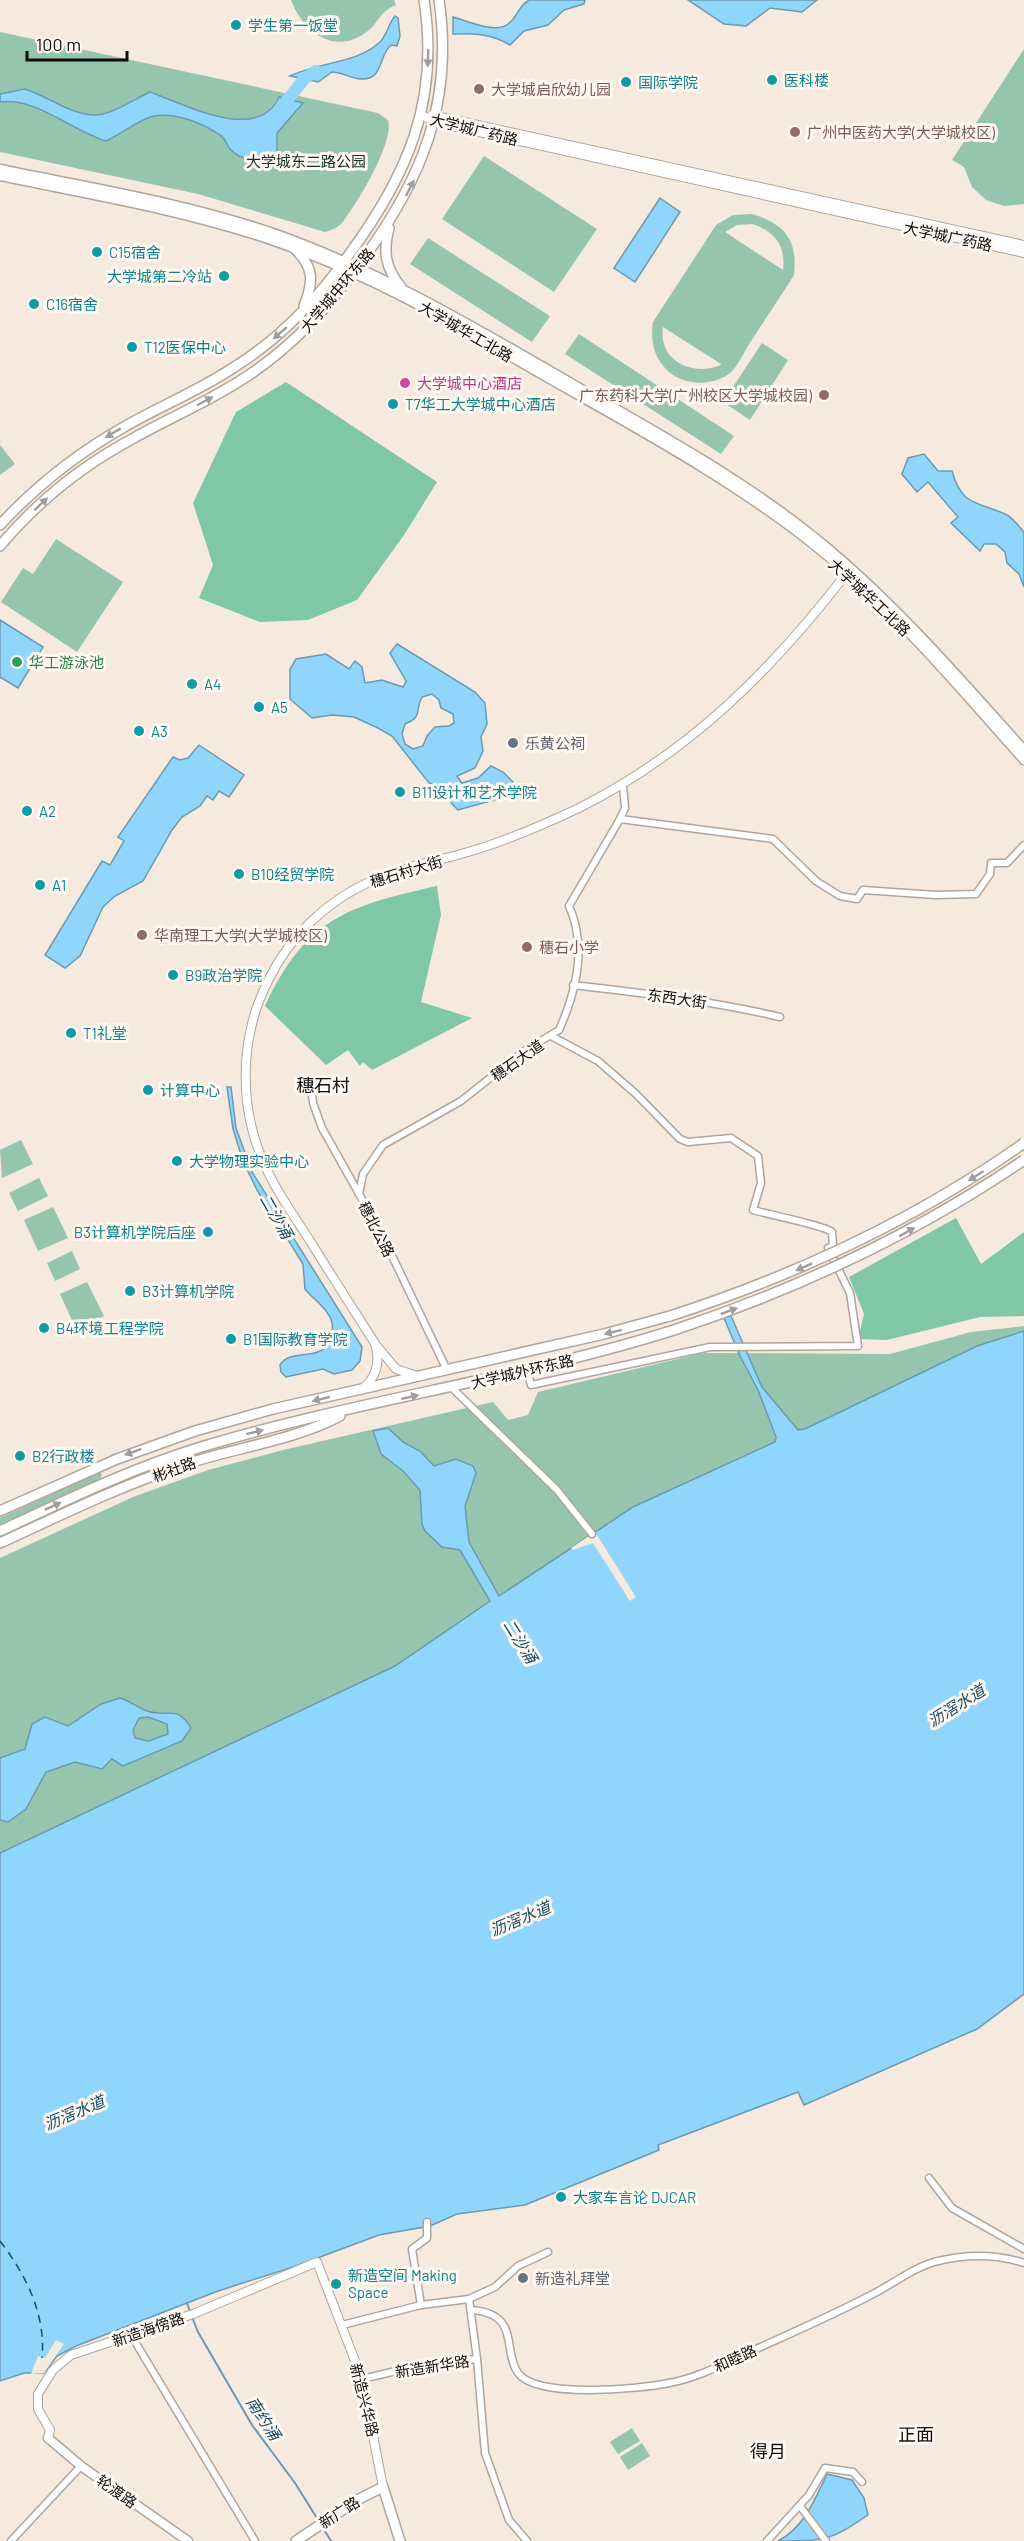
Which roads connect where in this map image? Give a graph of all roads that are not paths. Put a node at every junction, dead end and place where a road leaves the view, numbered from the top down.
1 (424, 0) edge
2 (439, 0) edge
3 (421, 115) junction
4 (435, 118) junction
5 (0, 169) edge
6 (0, 176) edge
7 (390, 222) junction
8 (1024, 245) edge
9 (294, 248) junction
10 (1024, 253) edge
11 (343, 264) junction
12 (356, 269) junction
13 (401, 286) junction
14 (299, 315) junction
15 (0, 525) edge
16 (0, 546) edge
17 (849, 570) junction
18 (1024, 750) edge
19 (1024, 760) edge
20 (623, 786) dead end
21 (620, 819) junction
22 (1024, 845) edge
23 (573, 985) junction
24 (780, 1017) dead end
25 (551, 1036) junction
26 (310, 1086) dead end
27 (1024, 1143) edge
28 (1024, 1160) edge
29 (359, 1194) junction
30 (376, 1345) junction
31 (447, 1370) junction
32 (527, 1370) junction
33 (420, 1376) junction
34 (451, 1388) junction
35 (360, 1390) junction
36 (353, 1410) junction
37 (227, 1421) junction
38 (232, 1438) junction
39 (101, 1465) junction
40 (108, 1481) junction
41 (0, 1511) edge
42 (0, 1531) edge
43 (592, 1534) dead end
44 (0, 1544) edge
45 (929, 2178) dead end
46 (427, 2222) dead end
47 (1024, 2249) edge
48 (548, 2252) dead end
49 (317, 2262) joint
50 (1024, 2263) edge
51 (469, 2299) junction
52 (421, 2305) junction
53 (472, 2310) junction
54 (342, 2325) junction
55 (131, 2335) junction
56 (477, 2359) junction
57 (362, 2379) junction
58 (48, 2438) joint
59 (81, 2466) junction
60 (862, 2482) dead end
61 (383, 2487) junction
62 (800, 2506) junction
63 (11, 2541) edge
64 (188, 2541) edge
65 (255, 2541) edge
66 (296, 2541) edge
67 (400, 2541) edge
68 (527, 2541) edge
69 (767, 2541) edge
70 (826, 2541) edge

1 -> 3 main road, 大学城中环东路
2 - 4 main road, 大学城中环东路
3 - 4 street, 大学城广药路
3 - 11 main road, 大学城中环东路
7 -> 4 main road, 大学城中环东路
4 - 8 street, 大学城广药路
4 - 10 street, 大学城广药路
5 - 11 main road, 大学城华工北路
6 - 9 main road, 大学城华工北路
7 - 12 main road, 大学城中环东路
7 - 13 main road
9 - 11 main road, 大学城华工北路
9 - 14 main road
11 - 12 main road, 大学城华工北路
11 - 14 main road, 大学城中环东路
12 - 13 main road, 大学城华工北路
16 -> 12 main road, 大学城中环东路
12 - 17 main road, 大学城华工北路
13 - 17 main road, 大学城华工北路
14 -> 15 main road, 大学城中环东路
17 - 18 main road, 大学城华工北路
17 - 19 main road, 大学城华工北路
17 - 30 street, 穗石村大街
20 - 21 street
21 - 22 street
21 - 23 street
23 - 24 street, 东西大街
23 - 25 street
25 - 29 street, 穗石大道
25 - 32 street, 穗石大道
26 - 29 street, 穗北公路
27 -> 31 main road, 大学城外环东路, bridge
32 -> 28 main road, 大学城外环东路, bridge
29 - 31 street, 穗北公路
30 - 33 street, 穗石村大街
30 - 35 street
31 - 33 main road, 大学城外环东路
32 - 34 main road, 大学城外环东路
33 - 35 main road, 大学城外环东路
36 -> 34 main road, 大学城外环东路
34 - 43 street
35 -> 37 main road, 大学城外环东路
38 -> 36 main road, 大学城外环东路
36 - 44 main road, 彬社路
37 - 38 main road
37 -> 39 main road, 大学城外环东路
38 - 40 main road, 大学城外环东路
39 - 40 main road
39 - 41 main road, 大学城外环东路
42 -> 40 main road, 大学城外环东路
45 - 47 street
46 - 52 street
48 - 51 street
49 - 54 street, 新造兴华路
49 - 55 street, 新造海傍路
50 - 53 street, 和睦路
51 - 52 street
51 - 53 street, 新造新华路
52 - 54 street
53 - 56 street, 新造新华路
54 - 57 street, 新造兴华路
55 - 58 street, 新造海傍路
55 - 65 street
56 - 57 street, 新造新华路
56 - 68 street
57 - 61 street, 新造兴华路
58 - 59 main road, 轮渡路
59 - 63 street
59 - 64 main road, 轮渡路
60 - 62 street
61 - 66 main road, 新广路
61 - 67 main road, 新造兴华路
62 - 69 street
62 - 70 street

